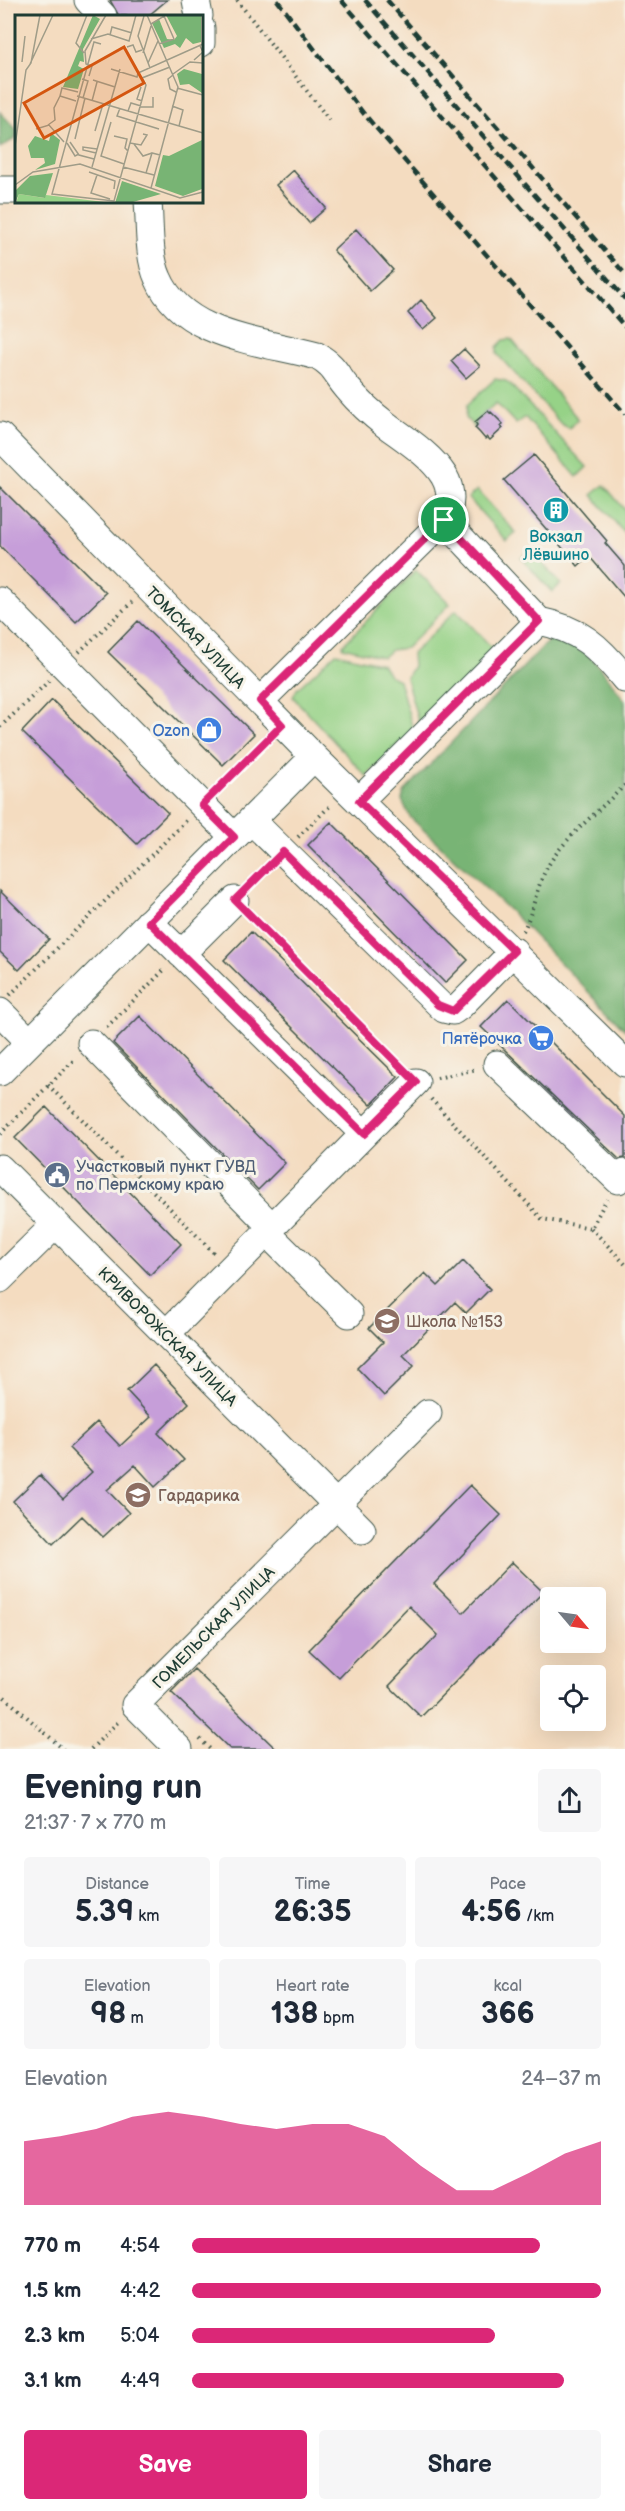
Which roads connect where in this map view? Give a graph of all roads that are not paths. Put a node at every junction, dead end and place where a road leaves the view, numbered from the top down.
1 (88, 0) edge
2 (196, 0) edge
3 (102, 15) edge
4 (199, 15) edge
5 (148, 202) edge
6 (1, 440) edge
7 (444, 520) junction
8 (0, 601) edge
9 (539, 621) junction
10 (625, 679) edge
11 (260, 701) junction
12 (314, 757) junction
13 (346, 802) junction
14 (242, 829) junction
15 (235, 900) road end
16 (149, 922) junction
17 (513, 950) junction
18 (181, 954) junction
19 (4, 1004) edge
20 (30, 1042) junction
21 (91, 1043) dead end
22 (625, 1063) edge
23 (497, 1064) road end
24 (0, 1072) edge
25 (416, 1082) road end
26 (364, 1134) junction
27 (0, 1168) edge
28 (622, 1177) edge
29 (56, 1224) junction
30 (270, 1230) junction
31 (0, 1279) edge
32 (350, 1314) dead end
33 (166, 1334) junction
34 (428, 1413) dead end
35 (336, 1504) junction
36 (362, 1530) dead end
37 (179, 1749) edge

1 - 3 street
2 - 4 street
5 - 7 street
6 - 11 street, ТОМСКАЯ УЛИЦА
7 - 9 street
7 - 11 street
8 - 14 street
9 - 10 street
9 - 13 street
11 - 12 street, ТОМСКАЯ УЛИЦА
12 - 13 street, ТОМСКАЯ УЛИЦА
12 - 14 street
13 - 17 street, ТОМСКАЯ УЛИЦА
14 - 16 street
14 - 17 street
15 - 18 street
16 - 18 street
16 - 20 street
17 - 22 street, ТОМСКАЯ УЛИЦА
18 - 26 street
19 - 20 street
20 - 24 street
21 - 30 street
23 - 28 street
25 - 26 street
26 - 30 street
27 - 29 street, КРИВОРОЖСКАЯ УЛИЦА
29 - 31 street
29 - 33 street, КРИВОРОЖСКАЯ УЛИЦА
30 - 32 street
30 - 33 street
33 - 35 street, КРИВОРОЖСКАЯ УЛИЦА
34 - 35 street, ГОМЕЛЬСКАЯ УЛИЦА
35 - 36 street, КРИВОРОЖСКАЯ УЛИЦА
35 - 37 street, ГОМЕЛЬСКАЯ УЛИЦА

